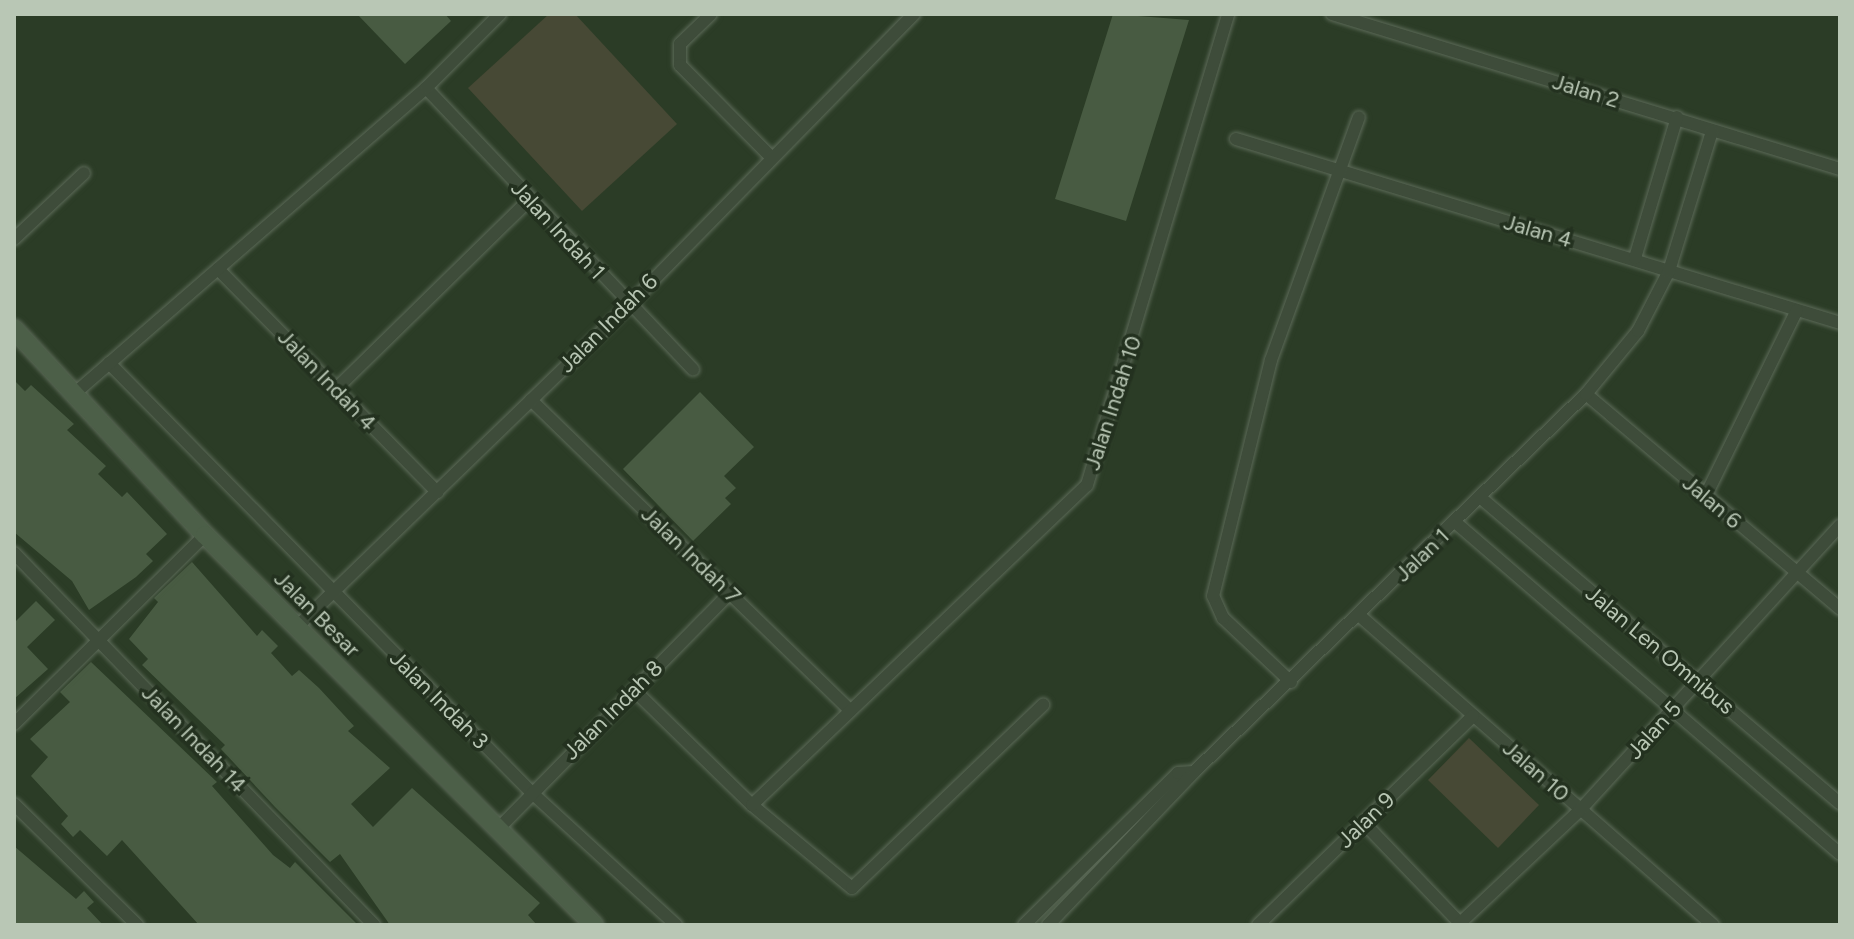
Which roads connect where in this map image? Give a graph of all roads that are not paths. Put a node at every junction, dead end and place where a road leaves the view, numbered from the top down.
1 (500, 14) edge
2 (711, 14) edge
3 (914, 14) edge
4 (1228, 14) edge
5 (1332, 14) edge
6 (426, 88) junction
7 (1359, 117) dead end
8 (1677, 117) junction
9 (1712, 131) junction
10 (1236, 139) dead end
11 (771, 157) junction
12 (1840, 169) edge
13 (1340, 172) junction
14 (84, 173) dead end
15 (529, 200) junction
16 (14, 239) edge
17 (1635, 258) junction
18 (218, 269) junction
19 (1669, 271) junction
20 (628, 306) junction
21 (1797, 310) junction
22 (1840, 323) edge
23 (14, 329) edge
24 (109, 363) junction
25 (693, 369) dead end
26 (336, 389) junction
27 (74, 394) junction
28 (1586, 394) junction
29 (531, 400) junction
30 (437, 492) junction
31 (1705, 497) junction
32 (1481, 498) junction
33 (1455, 522) junction
34 (1840, 525) edge
35 (205, 535) junction
36 (14, 553) edge
37 (1797, 573) junction
38 (332, 593) junction
39 (730, 593) junction
40 (1840, 609) edge
41 (1360, 616) junction
42 (297, 627) junction
43 (98, 640) junction
44 (1291, 682) junction
45 (1697, 682) junction
46 (634, 690) junction
47 (1043, 705) dead end
48 (850, 710) junction
49 (1670, 712) junction
50 (1473, 716) junction
51 (14, 724) edge
52 (1194, 772) junction
53 (531, 792) junction
54 (1840, 803) edge
55 (14, 804) edge
56 (752, 805) junction
57 (1581, 809) junction
58 (1364, 823) junction
59 (498, 829) junction
60 (1840, 854) edge
61 (1459, 924) edge
62 (137, 925) edge
63 (374, 925) edge
64 (594, 925) edge
65 (676, 925) edge
66 (1024, 925) edge
67 (1048, 925) edge
68 (1258, 925) edge
69 (1713, 925) edge

1 - 6 street
2 - 11 street
3 - 11 street, Jalan Indah 6
4 - 48 street, Jalan Indah 10
5 - 8 street, Jalan 2
6 - 15 street, Jalan Indah 1
6 - 18 street
7 - 13 street
8 - 9 street, Jalan 2
8 - 17 street
9 - 12 street, Jalan 2
9 - 19 street, Jalan 1
10 - 13 street, Jalan 4
11 - 20 street, Jalan Indah 6
13 - 17 street, Jalan 4
13 - 44 street
14 - 16 street
15 - 20 street, Jalan Indah 1
15 - 26 street
17 - 19 street, Jalan 4
18 - 24 street
18 - 26 street, Jalan Indah 4
19 - 21 street, Jalan 4
19 - 28 street, Jalan 1
20 - 25 street, Jalan Indah 1
20 - 29 street, Jalan Indah 6
21 - 22 street, Jalan 4
21 - 31 street
23 - 27 street, Jalan Besar
24 - 27 street
24 - 38 street, Jalan Indah 3
26 - 30 street, Jalan Indah 4
27 - 35 street, Jalan Besar
28 - 31 street, Jalan 6
28 - 32 street, Jalan 1
29 - 30 street, Jalan Indah 6
29 - 39 street, Jalan Indah 7
30 - 38 street, Jalan Indah 6
31 - 37 street, Jalan 6
32 - 33 street, Jalan 1
32 - 45 street, Jalan Len Omnibus
33 - 41 street, Jalan 1
33 - 49 street
34 - 37 street, Jalan 5
35 - 42 street, Jalan Besar
35 - 43 street
36 - 43 street, Jalan Indah 14
37 - 40 street, Jalan 6
37 - 45 street, Jalan 5
38 - 42 street, Jalan Indah 6
38 - 53 street, Jalan Indah 3
39 - 46 street, Jalan Indah 8
39 - 48 street, Jalan Indah 7
41 - 44 street, Jalan 1
41 - 50 street, Jalan 10
42 - 59 street, Jalan Besar
43 - 51 street
43 - 63 street, Jalan Indah 14
44 - 52 street, Jalan 1
45 - 49 street, Jalan 5
45 - 54 street, Jalan Len Omnibus
46 - 53 street, Jalan Indah 8
46 - 56 street
47 - 56 street
48 - 56 street, Jalan Indah 10
49 - 57 street, Jalan 5
49 - 60 street
50 - 57 street, Jalan 10
50 - 58 street, Jalan 9
52 - 66 street
52 - 67 street, Jalan 1
53 - 59 street, Jalan Indah 8
53 - 65 street, Jalan Indah 3
55 - 62 street
57 - 61 street, Jalan 5
57 - 69 street, Jalan 10
58 - 61 street
58 - 68 street, Jalan 9
59 - 64 street, Jalan Besar

